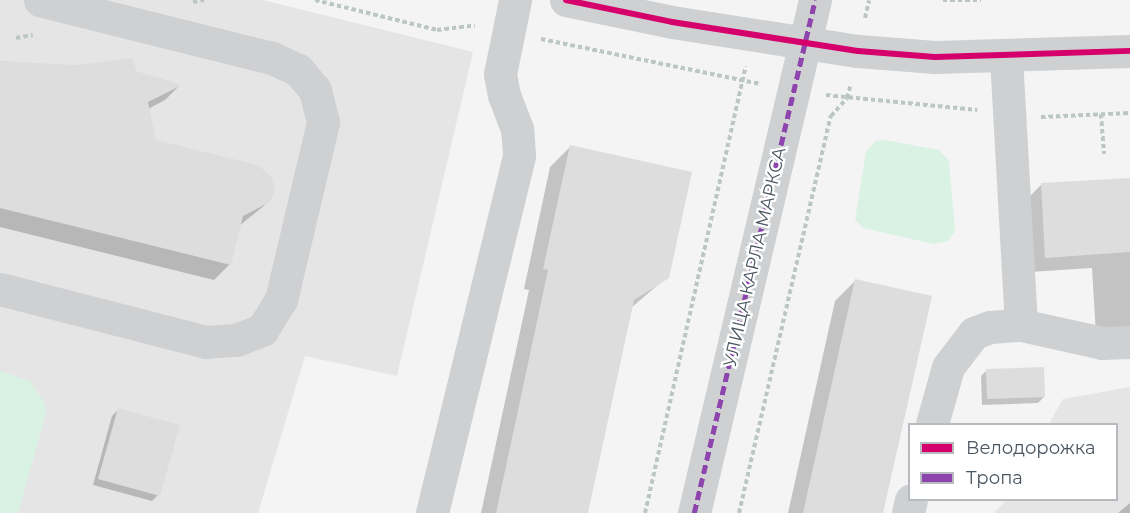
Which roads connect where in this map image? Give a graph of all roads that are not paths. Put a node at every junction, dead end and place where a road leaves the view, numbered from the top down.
1 (40, 0) edge
2 (515, 0) edge
3 (566, 0) edge
4 (815, 0) edge
5 (805, 44) junction
6 (1130, 51) edge
7 (1006, 57) junction
8 (0, 289) edge
9 (1021, 325) junction
10 (1130, 342) edge
11 (932, 423) edge
12 (432, 513) edge
13 (694, 513) edge

1 - 8 street
2 - 12 street
3 - 5 street
4 - 5 street, УЛИЦА КАРЛА МАРКСА
5 - 7 street
5 - 13 street, УЛИЦА КАРЛА МАРКСА
6 - 7 street
7 - 9 street
9 - 10 street
9 - 11 street

